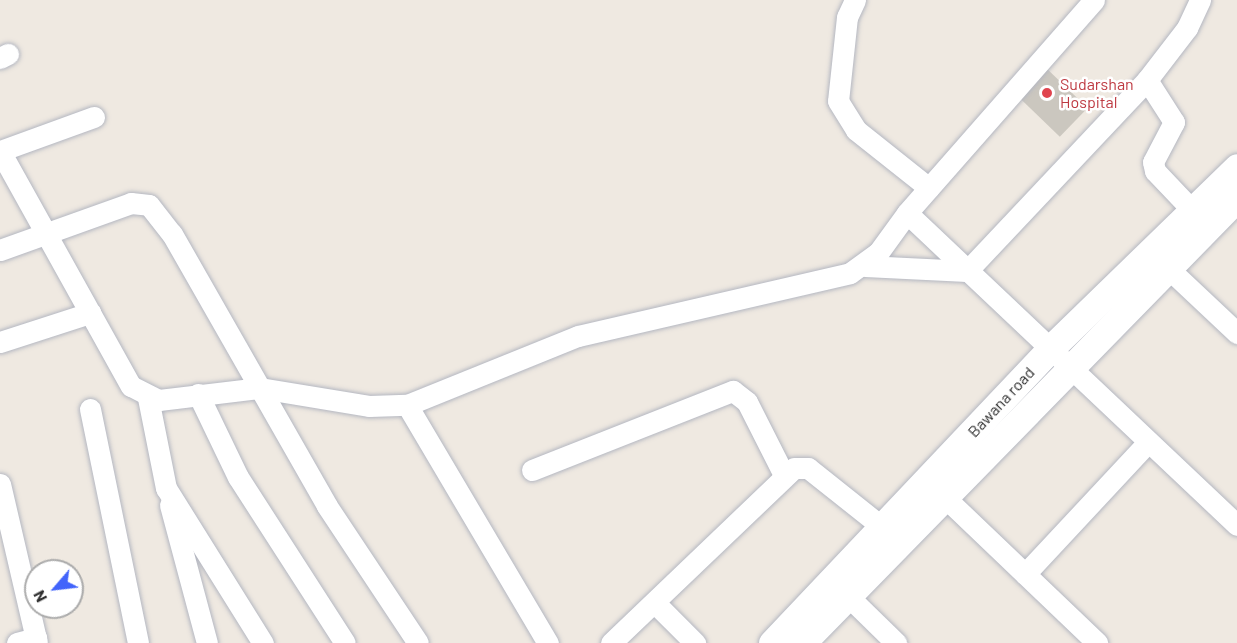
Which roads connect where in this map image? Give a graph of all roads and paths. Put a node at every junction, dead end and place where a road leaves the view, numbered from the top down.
1 (855, 0) edge
2 (1094, 0) edge
3 (1200, 0) edge
4 (1147, 80) junction
5 (94, 117) dead end
6 (0, 151) edge
7 (1237, 167) edge
8 (929, 188) junction
9 (1214, 206) edge
10 (907, 213) junction
11 (46, 232) junction
12 (0, 250) edge
13 (865, 266) junction
14 (1168, 268) junction
15 (967, 271) junction
16 (90, 313) junction
17 (1237, 333) edge
18 (0, 342) edge
19 (1058, 359) junction
20 (260, 388) junction
21 (198, 394) junction
22 (148, 398) junction
23 (407, 405) junction
24 (90, 409) dead end
25 (1148, 442) junction
26 (532, 470) dead end
27 (784, 475) junction
28 (0, 484) edge
29 (166, 488) junction
30 (934, 488) junction
31 (1237, 525) edge
32 (880, 526) junction
33 (5, 547) edge
34 (1025, 574) junction
35 (847, 596) junction
36 (655, 603) junction
37 (30, 641) edge
38 (138, 643) edge
39 (207, 643) edge
40 (263, 643) edge
41 (345, 643) edge
42 (418, 643) edge
43 (548, 643) edge
44 (611, 643) edge
45 (695, 643) edge
46 (772, 643) edge
47 (802, 643) edge
48 (896, 643) edge
49 (1097, 643) edge

1 - 8 street
2 - 8 street
3 - 4 street
4 - 9 street
4 - 15 street
5 - 6 street
6 - 11 street
7 - 9 street, Bawana road
8 - 10 street
9 - 14 street, Bawana road
9 - 19 street, Bawana road
10 - 13 street
10 - 15 street
11 - 12 street
11 - 16 street
11 - 20 street
13 - 15 street
13 - 23 street
14 - 17 street
14 - 19 street, Bawana road
15 - 19 street
16 - 18 street
16 - 22 street
19 - 25 street
19 - 30 street, Bawana road
20 - 21 street
20 - 23 street
20 - 42 street
21 - 22 street
21 - 41 street
22 - 29 street
23 - 43 street
24 - 38 street
25 - 31 street
25 - 34 street
26 - 27 street
27 - 32 street
27 - 36 street
28 - 33 street
29 - 39 street
29 - 40 street
30 - 32 street, Bawana road
30 - 34 street
30 - 35 street, Bawana road
32 - 46 street, Bawana road
33 - 37 street
34 - 49 street
35 - 47 street, Bawana road
35 - 48 street
36 - 44 street
36 - 45 street

